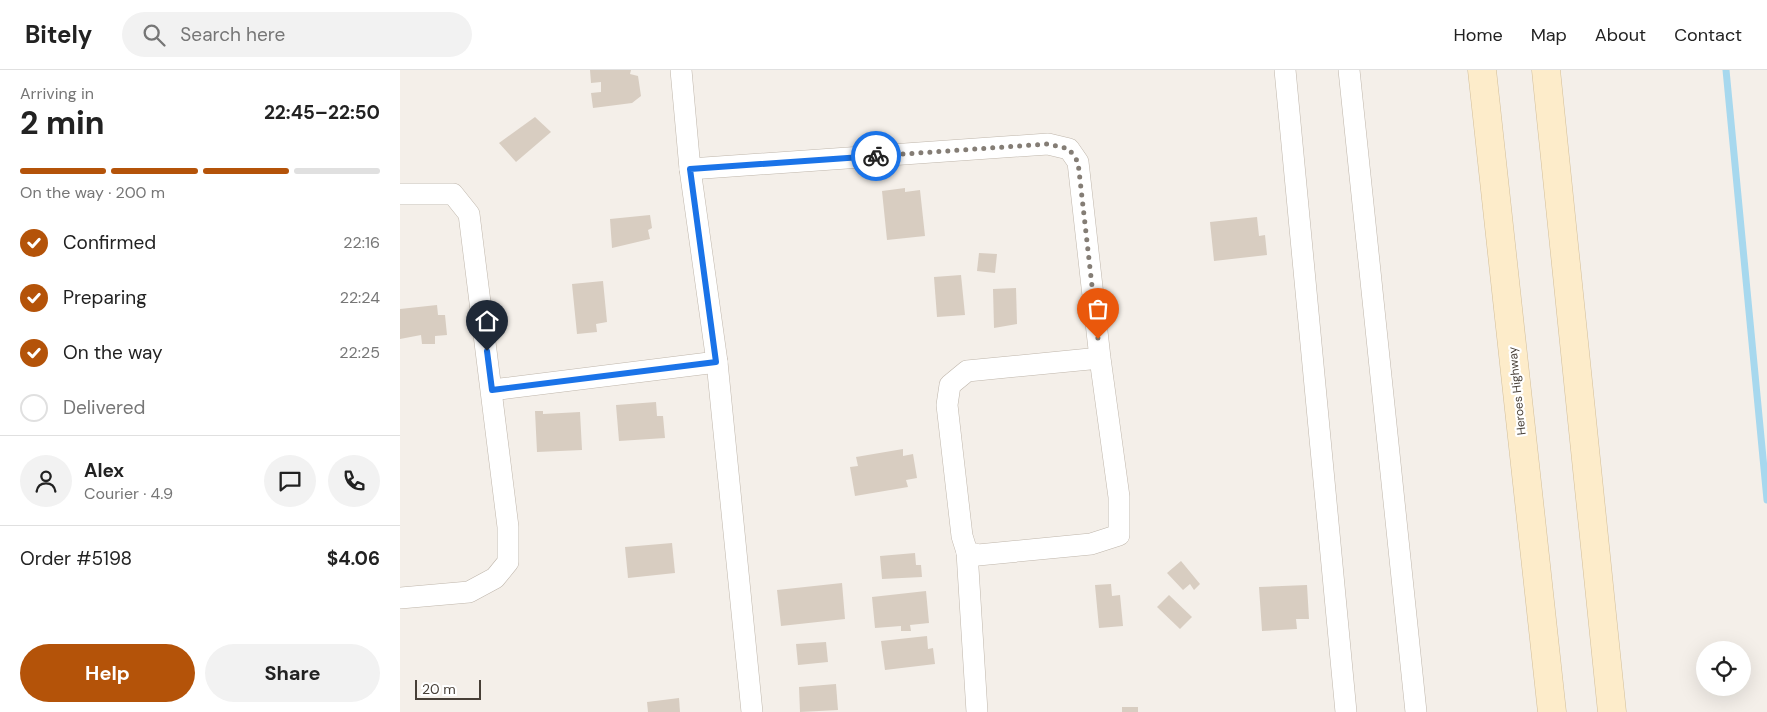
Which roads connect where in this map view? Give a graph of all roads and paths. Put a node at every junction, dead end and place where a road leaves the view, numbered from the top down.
1 (681, 70) edge
2 (1285, 70) edge
3 (1349, 70) edge
4 (1482, 70) edge
5 (1546, 70) edge
6 (690, 169) junction
7 (400, 194) edge
8 (1100, 358) junction
9 (716, 362) junction
10 (492, 390) junction
11 (967, 552) junction
12 (400, 598) edge
13 (752, 712) edge
14 (977, 712) edge
15 (1346, 712) edge
16 (1416, 712) edge
17 (1552, 712) edge
18 (1612, 712) edge

1 - 6 street
2 - 15 street
3 - 16 street
4 - 17 main road, Heroes Highway
5 - 18 main road
6 - 8 street
6 - 9 street
7 - 10 street
8 - 11 street
8 - 11 street
9 - 10 street
9 - 13 street
10 - 12 street
11 - 14 street

